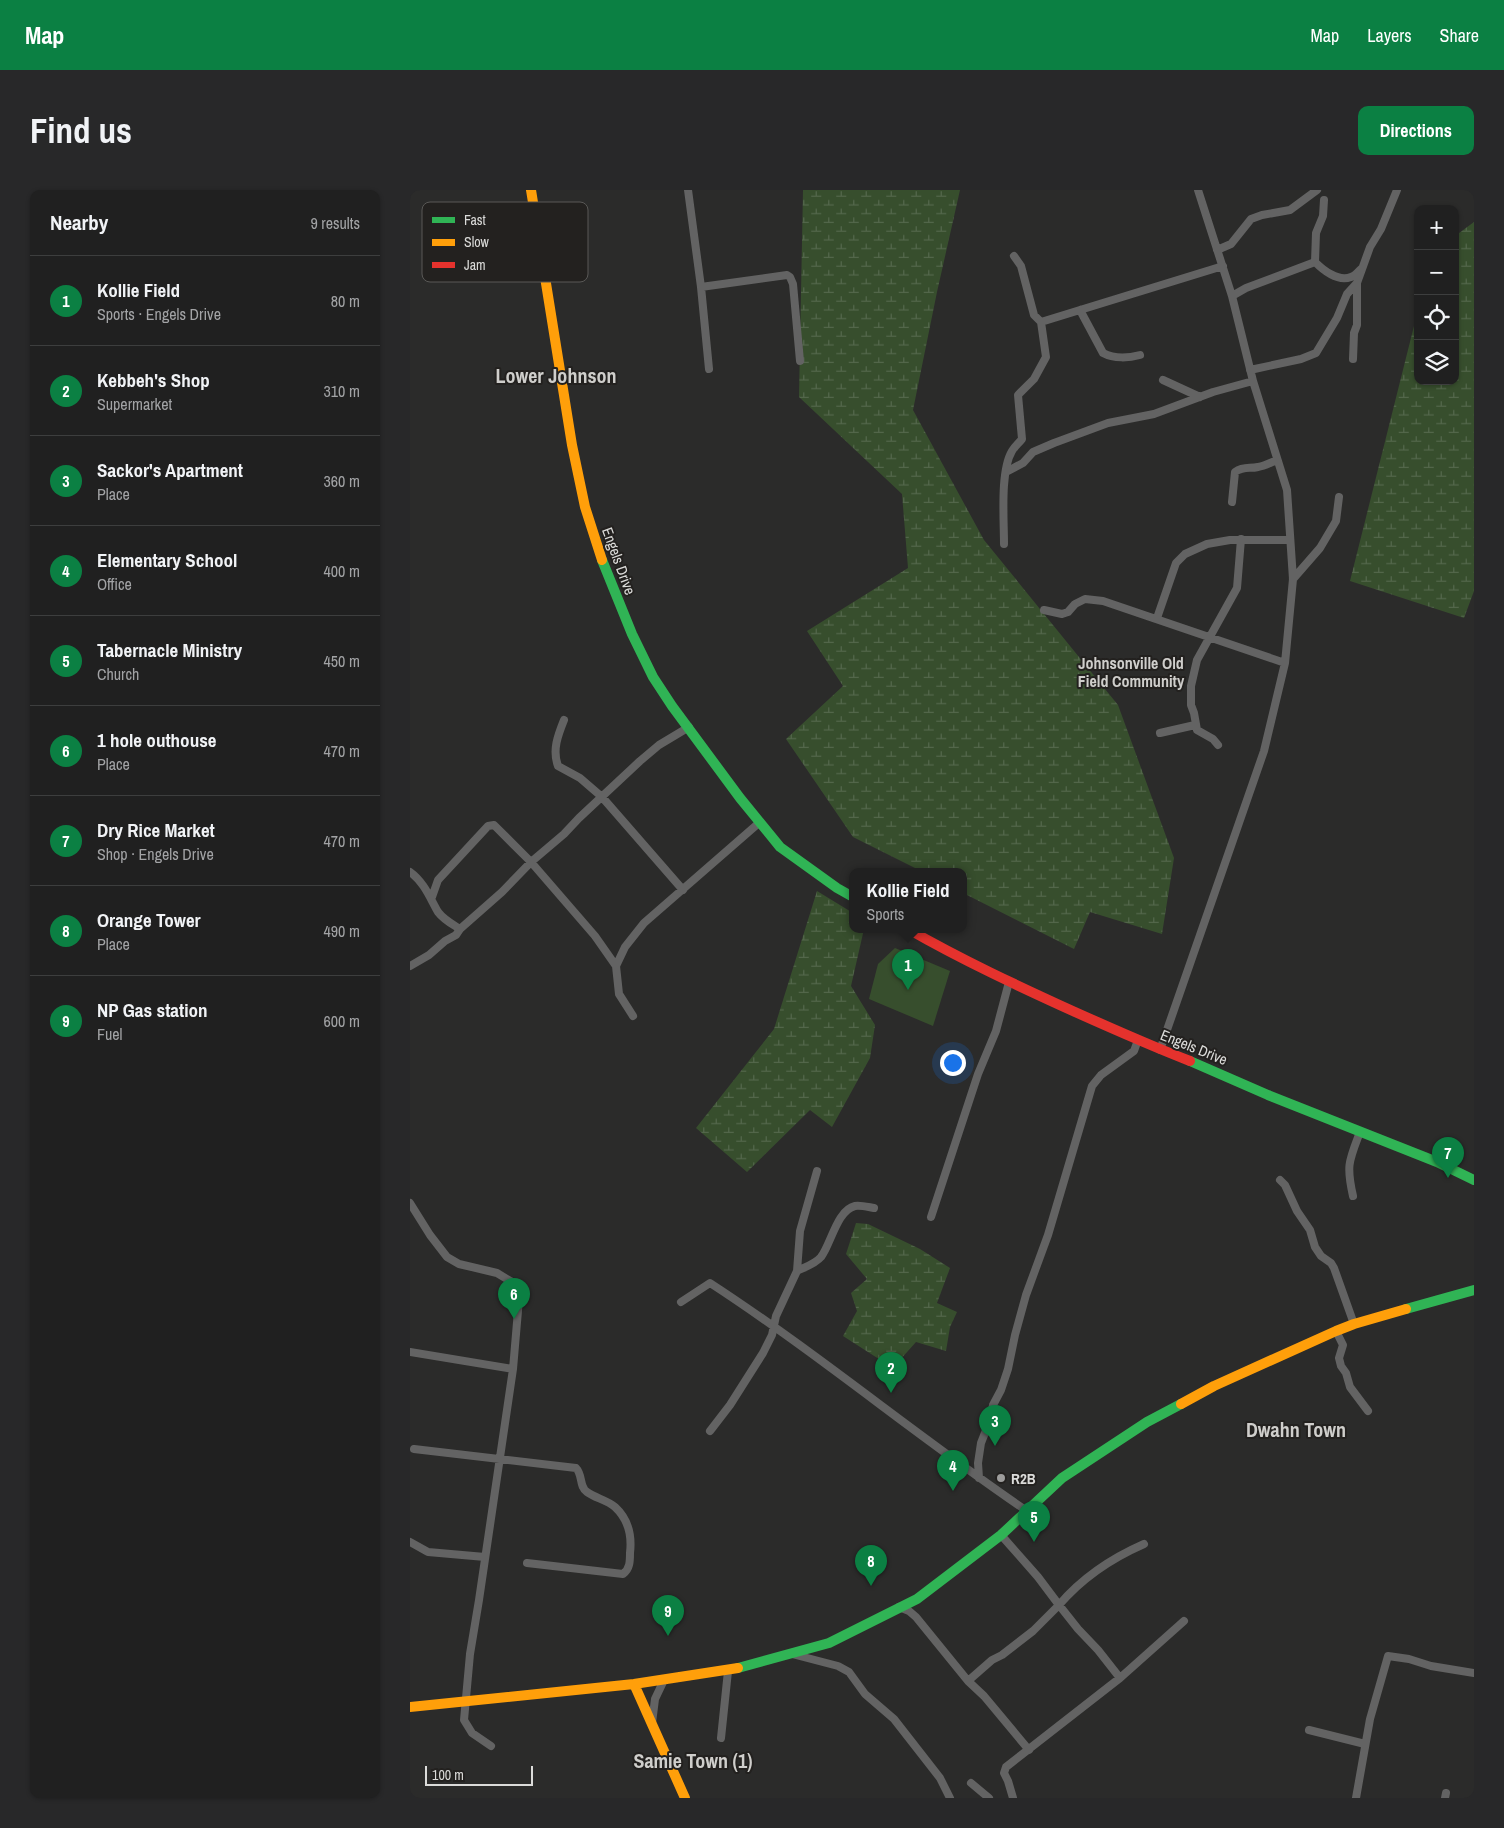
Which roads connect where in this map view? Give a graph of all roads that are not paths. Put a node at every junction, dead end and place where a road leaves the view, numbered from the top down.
1 (688, 190) edge
2 (1198, 190) edge
3 (1397, 190) edge
4 (1315, 191) edge
5 (1324, 200) dead end
6 (1217, 250) junction
7 (1014, 256) dead end
8 (1315, 262) junction
9 (1223, 266) junction
10 (1361, 269) junction
11 (546, 282) edge
12 (1357, 283) junction
13 (701, 286) junction
14 (1232, 296) junction
15 (1080, 310) junction
16 (1041, 322) junction
17 (1140, 355) dead end
18 (1353, 359) dead end
19 (800, 362) dead end
20 (709, 369) dead end
21 (1250, 370) junction
22 (1163, 380) dead end
23 (1253, 381) junction
24 (1200, 397) junction
25 (1277, 460) junction
26 (1006, 472) junction
27 (1339, 497) dead end
28 (1232, 502) dead end
29 (1241, 539) junction
30 (1290, 540) junction
31 (1004, 544) dead end
32 (1293, 578) junction
33 (1044, 610) dead end
34 (1157, 618) junction
35 (1210, 637) junction
36 (1285, 663) junction
37 (564, 720) dead end
38 (1195, 725) junction
39 (689, 728) junction
40 (1160, 734) dead end
41 (1218, 745) dead end
42 (602, 797) junction
43 (760, 822) junction
44 (531, 862) junction
45 (410, 872) edge
46 (683, 890) junction
47 (849, 895) edge
48 (432, 897) junction
49 (460, 929) junction
50 (915, 933) edge
51 (410, 966) edge
52 (616, 966) junction
53 (1009, 982) junction
54 (633, 1016) dead end
55 (1138, 1040) junction
56 (1160, 1050) junction
57 (1360, 1132) junction
58 (816, 1171) dead end
59 (1280, 1180) dead end
60 (1474, 1180) edge
61 (1353, 1196) dead end
62 (410, 1203) edge
63 (874, 1208) dead end
64 (931, 1218) dead end
65 (797, 1271) junction
66 (1474, 1290) edge
67 (681, 1302) dead end
68 (1354, 1324) junction
69 (774, 1325) junction
70 (1336, 1331) junction
71 (410, 1352) edge
72 (513, 1368) junction
73 (1368, 1411) dead end
74 (710, 1431) dead end
75 (414, 1449) dead end
76 (499, 1458) junction
77 (979, 1478) junction
78 (1027, 1511) junction
79 (1001, 1535) junction
80 (410, 1542) edge
81 (1144, 1544) dead end
82 (485, 1557) junction
83 (527, 1563) dead end
84 (1060, 1605) junction
85 (899, 1607) junction
86 (1184, 1621) dead end
87 (792, 1654) junction
88 (728, 1671) junction
89 (1474, 1673) edge
90 (1120, 1678) junction
91 (664, 1680) junction
92 (968, 1681) junction
93 (634, 1684) junction
94 (466, 1701) junction
95 (410, 1707) edge
96 (652, 1725) junction
97 (1308, 1730) dead end
98 (721, 1738) dead end
99 (1365, 1744) junction
100 (491, 1746) dead end
101 (1029, 1750) junction
102 (971, 1783) dead end
103 (685, 1798) edge
104 (950, 1798) edge
105 (989, 1798) edge
106 (1013, 1798) edge
107 (1356, 1798) edge

1 - 13 street
2 - 6 street
3 - 10 street
4 - 6 street
5 - 8 street
6 - 9 street
7 - 16 street
8 - 10 street
8 - 14 street
9 - 14 street
9 - 15 street
10 - 12 street
11 - 39 street, Engels Drive
12 - 18 street
12 - 21 street
13 - 19 street
13 - 20 street
14 - 21 street
15 - 16 street
15 - 17 street
16 - 26 street
21 - 23 street
22 - 24 street
23 - 24 street
23 - 25 street
24 - 26 street
25 - 28 street
25 - 30 street
26 - 31 street
27 - 32 street
29 - 30 street
29 - 34 street
29 - 35 street
30 - 32 street
32 - 36 street
33 - 34 street
34 - 35 street
35 - 36 street
35 - 38 street
36 - 56 street
37 - 42 street
38 - 40 street
38 - 41 street
39 - 42 street
39 - 43 street, Engels Drive
42 - 44 street
42 - 46 street
43 - 46 street
43 - 47 street, Engels Drive
44 - 48 street
44 - 49 street
44 - 52 street
45 - 48 street
46 - 52 street
48 - 49 street
49 - 51 street
50 - 53 street, Engels Drive
52 - 54 street
53 - 55 street, Engels Drive
53 - 64 street
55 - 56 street, Engels Drive
55 - 77 street
56 - 57 street, Engels Drive
57 - 60 street, Engels Drive
57 - 61 street
58 - 65 street
59 - 68 street
62 - 72 street
63 - 65 street
65 - 69 street
66 - 68 street
67 - 69 street
68 - 70 street
69 - 74 street
69 - 77 street
70 - 73 street
70 - 78 street
71 - 72 street
72 - 76 street
75 - 76 street
76 - 82 street
76 - 83 street
77 - 78 street
78 - 79 street
79 - 84 street
79 - 85 street
80 - 82 street
81 - 84 street
82 - 94 street
84 - 90 street
84 - 92 street
85 - 87 street
85 - 92 street
86 - 90 street
87 - 88 street
87 - 104 street
88 - 91 street
88 - 98 street
89 - 99 street
90 - 101 street
91 - 93 street
91 - 96 street
92 - 101 street
93 - 94 street
93 - 96 street
94 - 95 street
94 - 100 street
96 - 103 street
97 - 99 street
99 - 107 street
101 - 106 street
102 - 105 street

